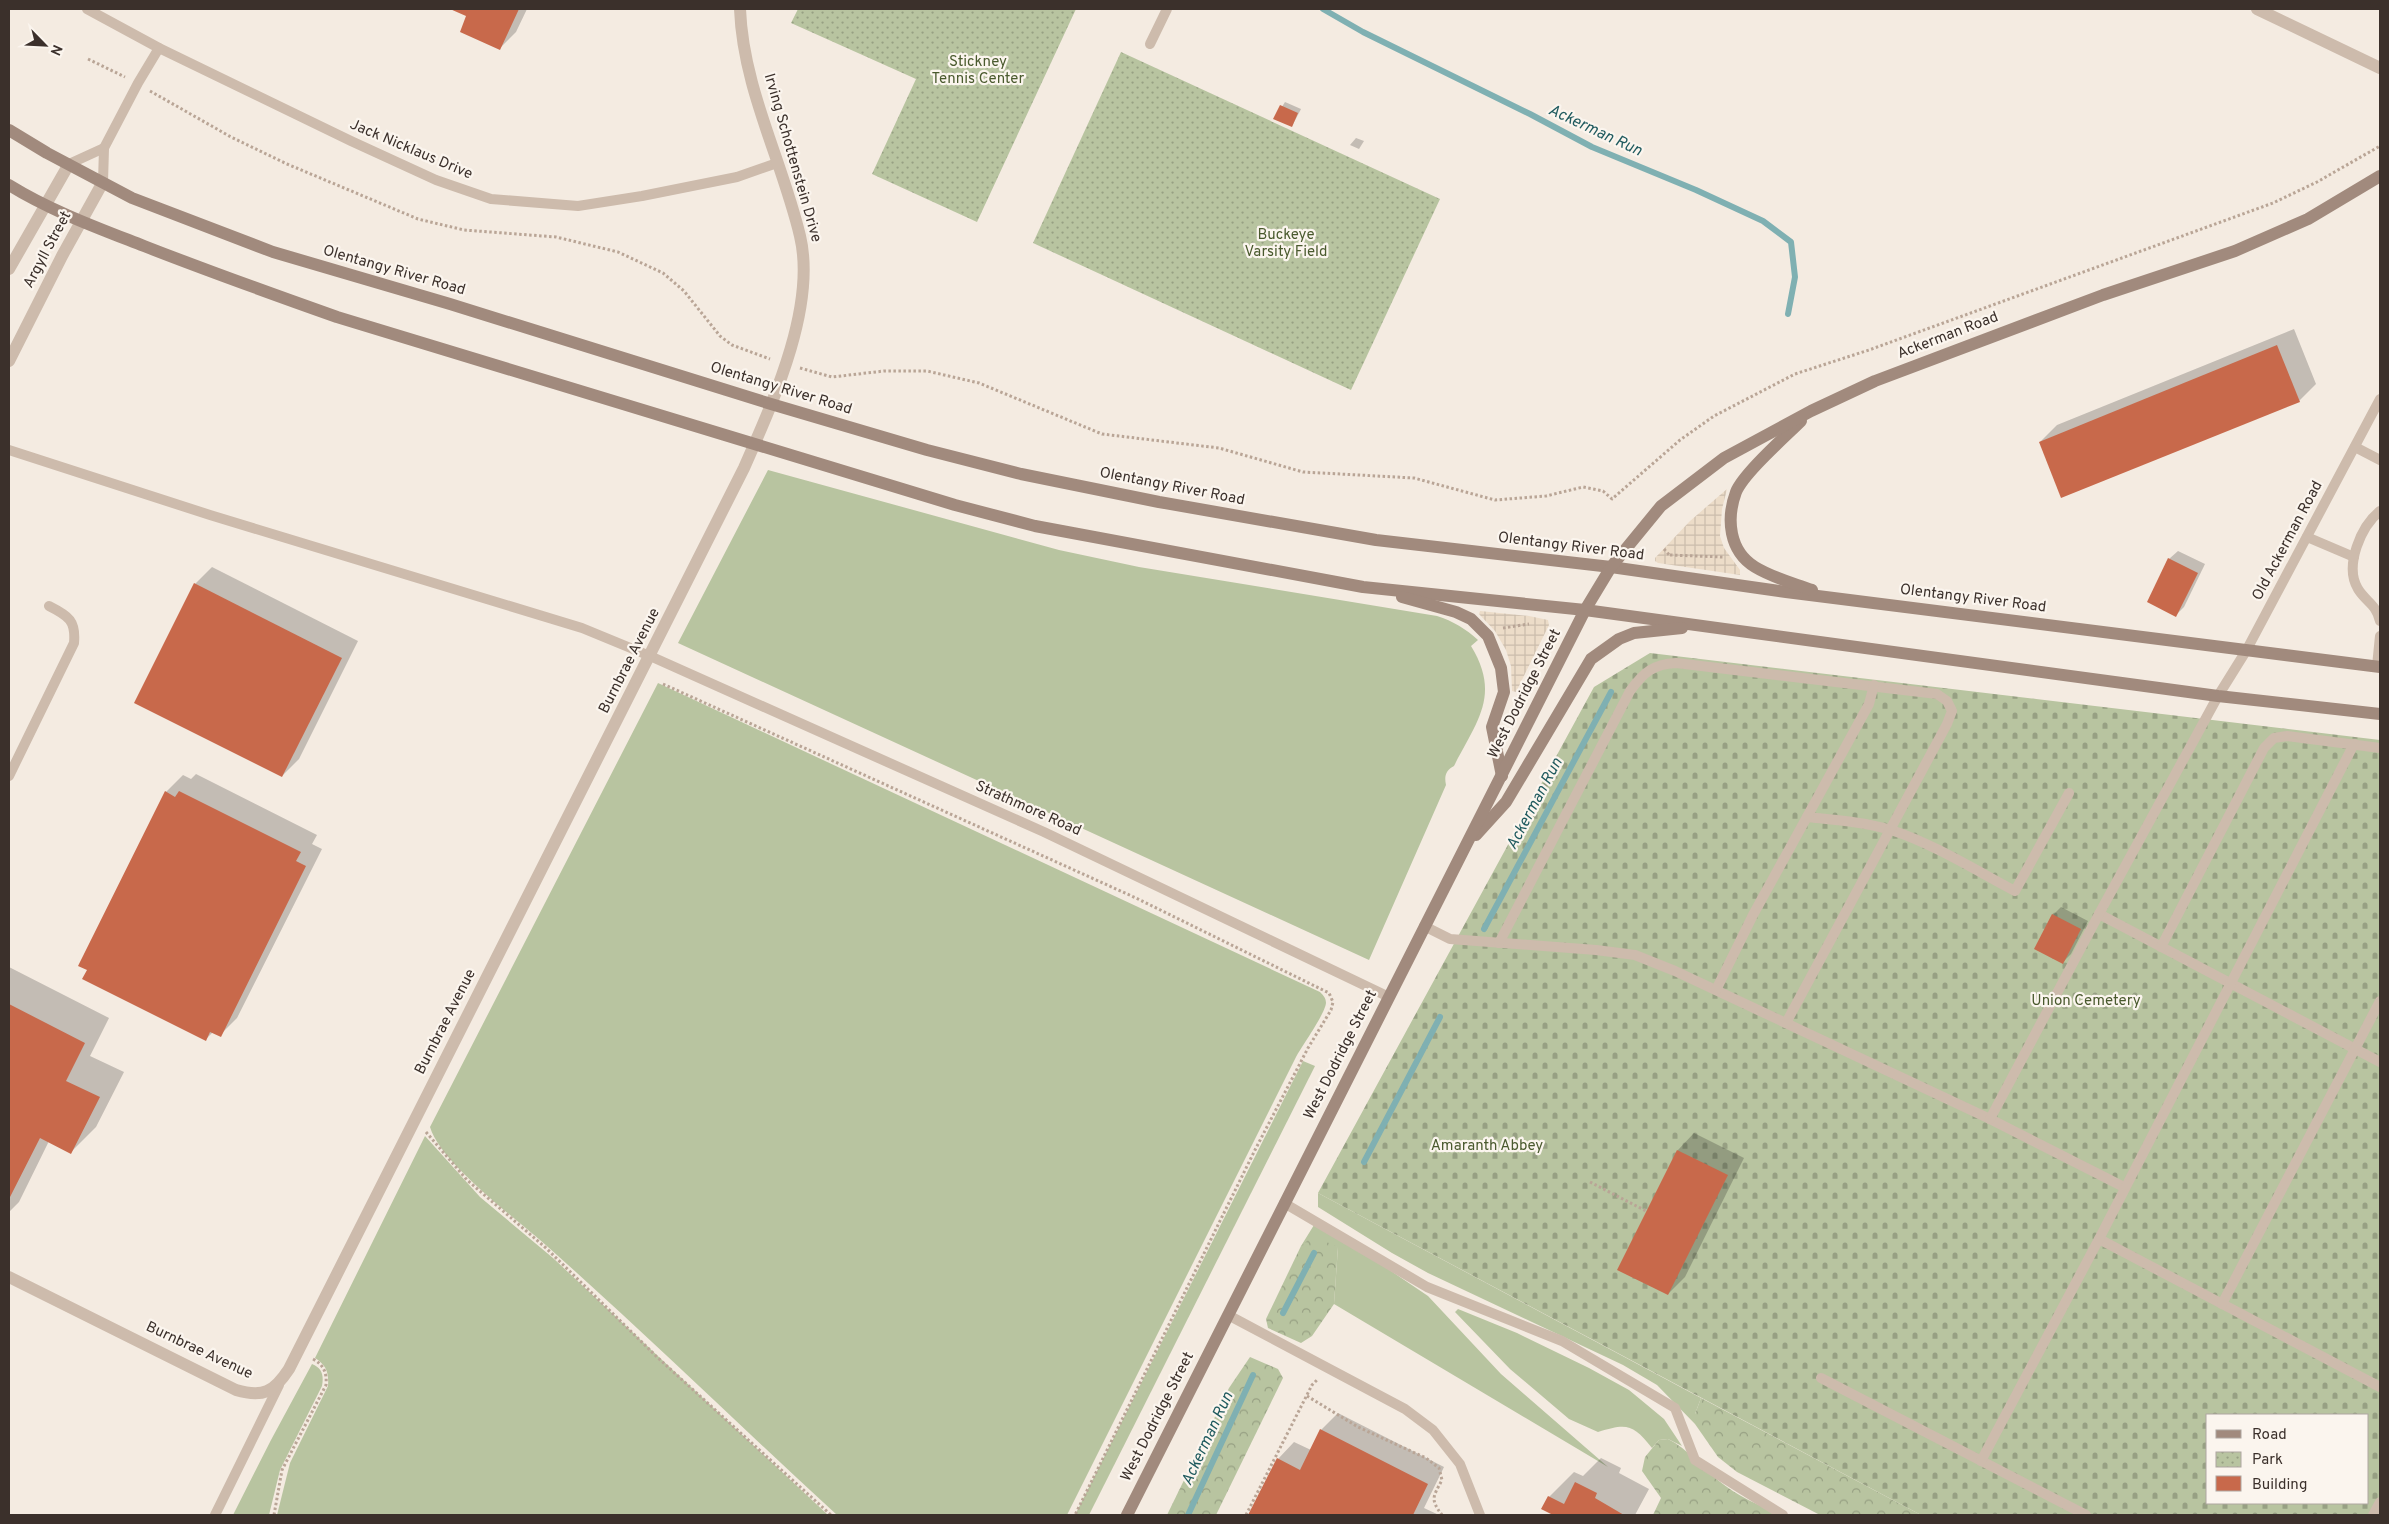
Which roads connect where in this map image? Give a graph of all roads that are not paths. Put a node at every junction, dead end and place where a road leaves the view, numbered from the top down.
1 (87, 9) edge
2 (740, 9) edge
3 (1167, 9) edge
4 (2257, 9) edge
5 (1150, 44) dead end
6 (159, 48) junction
7 (2380, 68) edge
8 (9, 130) edge
9 (104, 148) junction
10 (777, 163) junction
11 (69, 164) junction
12 (2380, 176) edge
13 (104, 182) junction
14 (9, 185) edge
15 (45, 204) junction
16 (82, 221) junction
17 (9, 269) edge
18 (9, 361) edge
19 (2380, 399) edge
20 (771, 404) junction
21 (1811, 411) junction
22 (755, 443) junction
23 (2355, 447) junction
24 (9, 450) edge
25 (2380, 460) edge
26 (2380, 511) edge
27 (2307, 537) junction
28 (2354, 557) junction
29 (1611, 567) junction
30 (1363, 587) junction
31 (1836, 598) junction
32 (49, 606) dead end
33 (1585, 610) junction
34 (2380, 621) edge
35 (1700, 626) junction
36 (2380, 636) edge
37 (2246, 651) junction
38 (650, 656) junction
39 (2378, 667) edge
40 (1874, 685) junction
41 (2218, 696) junction
42 (2380, 714) edge
43 (2354, 744) junction
44 (2380, 748) edge
45 (9, 776) edge
46 (1502, 776) junction
47 (2070, 793) dead end
48 (1807, 817) junction
49 (1890, 830) junction
50 (1464, 848) junction
51 (2099, 914) junction
52 (1424, 926) junction
53 (1498, 943) junction
54 (2161, 946) junction
55 (2230, 984) junction
56 (1716, 990) junction
57 (1389, 997) junction
58 (2380, 1001) edge
59 (1786, 1023) junction
60 (2356, 1049) junction
61 (2380, 1062) edge
62 (1990, 1120) junction
63 (2124, 1187) junction
64 (1284, 1204) junction
65 (2099, 1239) junction
66 (9, 1277) edge
67 (2222, 1304) junction
68 (1228, 1315) junction
69 (1822, 1378) dead end
70 (279, 1384) junction
71 (2380, 1387) edge
72 (1981, 1461) junction
73 (2380, 1502) edge
74 (215, 1515) edge
75 (1127, 1515) edge
76 (1480, 1515) edge
77 (1783, 1515) edge
78 (2086, 1515) edge
79 (2373, 1515) edge

1 - 6 lane, Jack Nicklaus Drive
2 - 10 street, Irving Schottenstein Drive
3 - 5 lane
4 - 7 street
6 - 9 lane
6 - 10 lane, Jack Nicklaus Drive
8 - 11 main road, Olentangy River Road
9 - 11 lane
9 - 13 lane
10 - 20 street, Irving Schottenstein Drive
11 - 13 main road, Olentangy River Road
11 - 15 street, Argyll Street
12 - 21 main road, Ackerman Road
13 - 16 street, Argyll Street
13 - 20 main road, Olentangy River Road
14 - 15 main road
15 - 16 main road
15 - 17 street, Argyll Street
16 - 18 street, Argyll Street
16 - 22 main road
19 - 23 lane, Old Ackerman Road
20 - 22 street, Burnbrae Avenue
20 - 29 main road, Olentangy River Road
21 - 29 main road, Ackerman Road
21 - 31 main road
22 - 30 main road
22 - 38 street, Burnbrae Avenue
23 - 25 lane
23 - 27 lane, Old Ackerman Road
24 - 38 lane, Strathmore Road
26 - 28 lane
27 - 28 lane
27 - 37 lane, Old Ackerman Road
28 - 34 lane
29 - 31 main road, Olentangy River Road
29 - 33 main road, Ackerman Road
30 - 33 main road
30 - 46 main road
31 - 37 main road, Olentangy River Road
32 - 45 lane
33 - 35 main road
33 - 46 main road, West Dodridge Street
35 - 41 main road
35 - 50 main road
36 - 39 lane
37 - 39 main road, Olentangy River Road
37 - 41 lane, Old Ackerman Road
38 - 57 lane, Strathmore Road
38 - 70 street, Burnbrae Avenue
40 - 48 lane
40 - 49 lane
40 - 53 lane
41 - 42 main road
41 - 51 lane, Old Ackerman Road
43 - 44 lane
43 - 54 lane
43 - 55 lane
46 - 50 main road, West Dodridge Street
47 - 49 lane
48 - 49 lane
48 - 56 lane
49 - 59 lane
50 - 52 main road, West Dodridge Street
51 - 54 lane
51 - 62 lane, Old Ackerman Road
52 - 53 lane
52 - 57 main road, West Dodridge Street
53 - 56 lane
54 - 55 lane
55 - 60 lane
55 - 63 lane
56 - 59 lane
57 - 64 main road, West Dodridge Street
58 - 60 lane
59 - 62 lane
60 - 61 lane
60 - 67 lane
62 - 63 lane
63 - 65 lane
64 - 68 main road, West Dodridge Street
64 - 77 lane
65 - 67 lane
65 - 72 lane
66 - 70 street, Burnbrae Avenue
67 - 71 lane
68 - 75 main road, West Dodridge Street
68 - 76 lane
69 - 72 lane
70 - 74 lane
72 - 78 lane
73 - 79 lane

